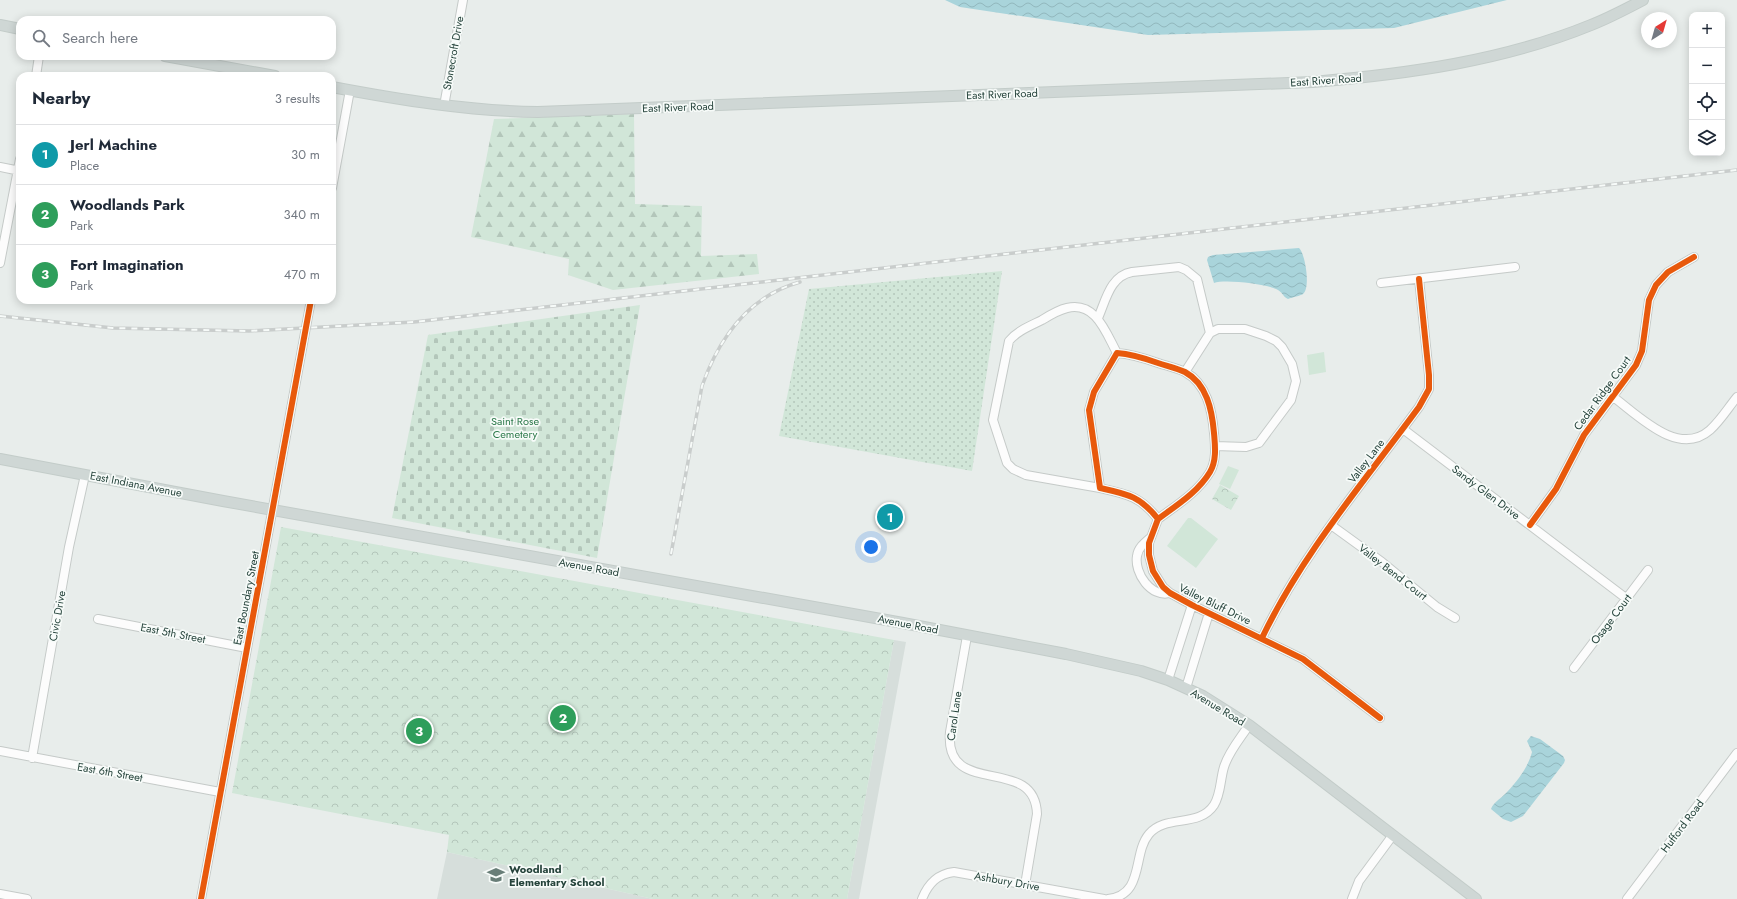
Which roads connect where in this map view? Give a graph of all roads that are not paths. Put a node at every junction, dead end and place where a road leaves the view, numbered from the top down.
1 (463, 0) edge
2 (1643, 0) edge
3 (0, 25) edge
4 (16, 28) edge
5 (39, 60) edge
6 (187, 60) edge
7 (37, 72) edge
8 (253, 72) edge
9 (336, 88) edge
10 (350, 90) junction
11 (444, 106) junction
12 (336, 166) edge
13 (0, 167) edge
14 (16, 170) edge
15 (16, 185) edge
16 (1694, 257) dead end
17 (0, 263) edge
18 (1515, 267) dead end
19 (1419, 279) junction
20 (1381, 283) dead end
21 (310, 304) edge
22 (1098, 318) junction
23 (1210, 333) junction
24 (1117, 353) junction
25 (1185, 372) junction
26 (1612, 396) junction
27 (1737, 397) edge
28 (1403, 429) junction
29 (1215, 446) junction
30 (0, 459) edge
31 (85, 474) junction
32 (1100, 488) junction
33 (272, 510) junction
34 (1158, 519) junction
35 (1331, 525) junction
36 (1530, 525) junction
37 (1150, 537) junction
38 (1648, 570) dead end
39 (1170, 593) junction
40 (1627, 599) junction
41 (1192, 605) junction
42 (1209, 613) junction
43 (1455, 618) dead end
44 (98, 619) dead end
45 (967, 636) junction
46 (1262, 638) junction
47 (247, 648) junction
48 (1574, 668) dead end
49 (1168, 680) junction
50 (1186, 688) junction
51 (1380, 718) dead end
52 (1249, 725) junction
53 (0, 751) edge
54 (1737, 753) edge
55 (32, 758) junction
56 (220, 792) junction
57 (1393, 835) junction
58 (1025, 885) junction
59 (0, 894) edge
60 (27, 899) edge
61 (201, 899) edge
62 (922, 899) edge
63 (1104, 899) edge
64 (1108, 899) edge
65 (1352, 899) edge
66 (1476, 899) edge
67 (1627, 899) edge

1 - 11 street, Stonecroft Drive
2 - 11 main road, East River Road
3 - 4 main road
5 - 7 street
6 - 8 main road
9 - 10 main road, East River Road
10 - 11 main road, East River Road
10 - 12 street
13 - 14 street
15 - 17 street
16 - 26 street, Cedar Ridge Court
18 - 19 street
19 - 20 street
19 - 28 street, Valley Lane
21 - 33 street, East Boundary Street
22 - 23 street
22 - 24 street
22 - 32 street
23 - 25 street
23 - 29 street
24 - 25 street
24 - 32 street
25 - 29 street
26 - 27 street
26 - 36 street, Cedar Ridge Court
28 - 35 street, Valley Lane
28 - 36 street, Sandy Glen Drive
29 - 34 street
30 - 31 main road, East Indiana Avenue
31 - 33 main road, East Indiana Avenue
31 - 55 street, Civic Drive
32 - 34 street
33 - 45 main road, Avenue Road
33 - 47 street, East Boundary Street
34 - 37 street, Valley Bluff Drive
35 - 43 street, Valley Bend Court
35 - 46 street, Valley Lane
36 - 40 street, Sandy Glen Drive
37 - 39 street, Valley Bluff Drive
37 - 39 street, Valley Bluff Drive
38 - 40 street, Osage Court
39 - 41 street, Valley Bluff Drive
40 - 48 street, Osage Court
41 - 42 street, Valley Bluff Drive
41 - 49 street
42 - 46 street, Valley Bluff Drive
42 - 50 street
44 - 47 street, East 5th Street
45 - 49 main road, Avenue Road
45 - 58 street, Carol Lane
46 - 51 street, Valley Bluff Drive
47 - 56 street, East Boundary Street
49 - 50 main road, Avenue Road
50 - 52 main road, Avenue Road
52 - 57 main road, Avenue Road
52 - 64 street
53 - 55 street, East 6th Street
54 - 67 street, Hufford Road
55 - 56 street, East 6th Street
56 - 61 street, East Boundary Street
57 - 65 street
57 - 66 main road, Avenue Road
58 - 62 street, Ashbury Drive
58 - 63 street, Ashbury Drive
59 - 60 street

